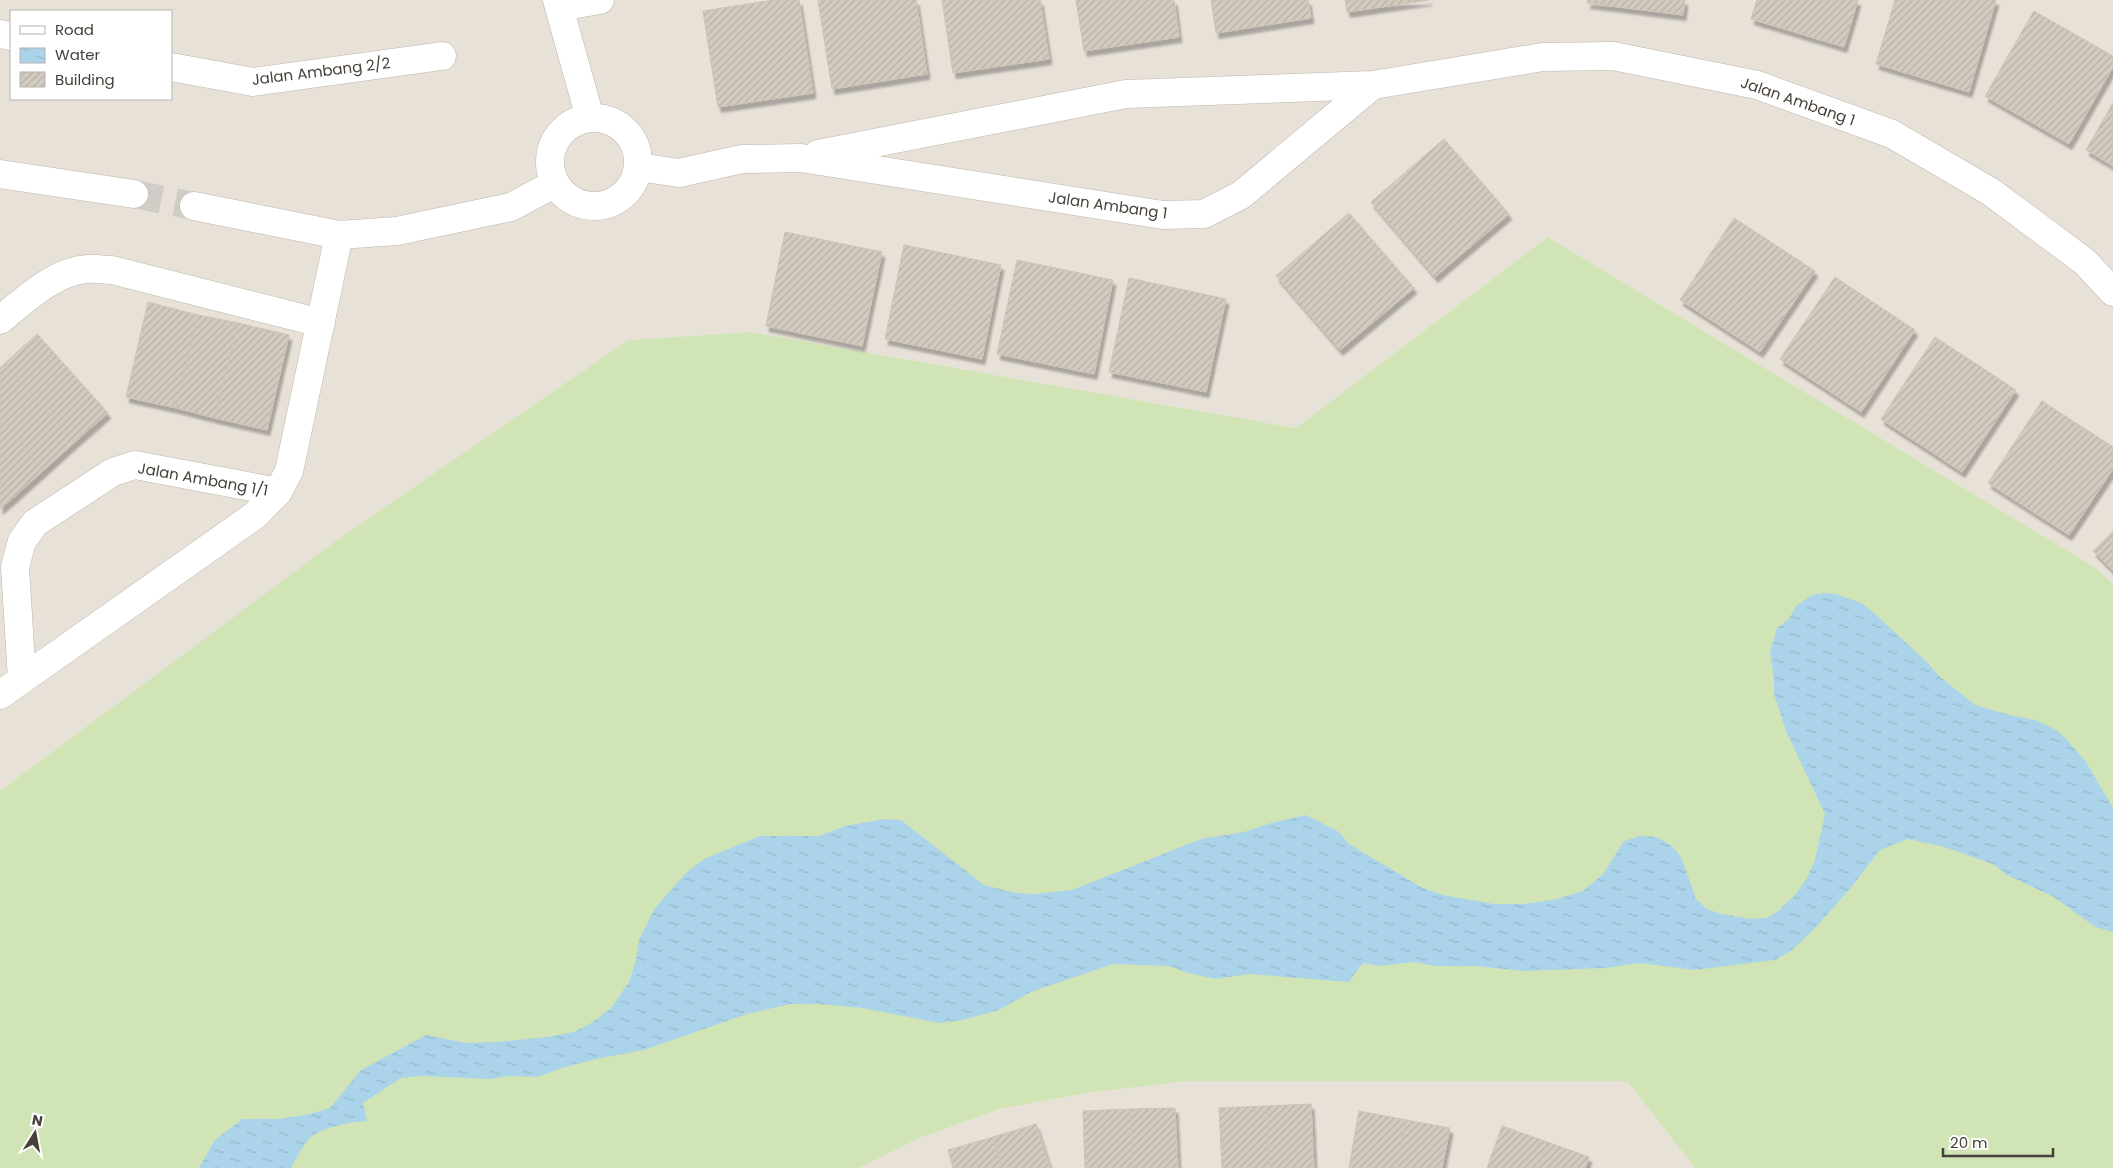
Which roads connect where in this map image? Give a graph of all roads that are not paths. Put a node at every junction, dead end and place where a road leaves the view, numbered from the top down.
1 (600, 0) edge
2 (558, 4) edge
3 (442, 56) dead end
4 (172, 67) edge
5 (1373, 85) junction
6 (590, 118) junction
7 (801, 158) junction
8 (638, 166) junction
9 (0, 174) edge
10 (554, 184) junction
11 (134, 194) tunnel mouth
12 (194, 206) tunnel mouth
13 (339, 234) junction
14 (2113, 292) edge
15 (0, 320) edge
16 (321, 323) junction
17 (278, 492) junction
18 (22, 679) junction
19 (0, 695) edge

1 - 2 street
2 - 6 street
3 - 4 street, Jalan Ambang 2/2
5 - 7 street, Jalan Ambang 1
5 - 7 street, Jalan Ambang 1
5 - 14 street, Jalan Ambang 1
6 - 8 street
6 - 10 street
7 - 8 street, Jalan Ambang 1
8 - 10 street
9 - 11 street
10 - 13 street
12 - 13 street
13 - 16 street, Jalan Ambang 1/1
15 - 16 street
16 - 17 street, Jalan Ambang 1/1
17 - 18 street, Jalan Ambang 1/1
17 - 18 street, Jalan Ambang 1/1
18 - 19 street, Jalan Ambang 1/1

